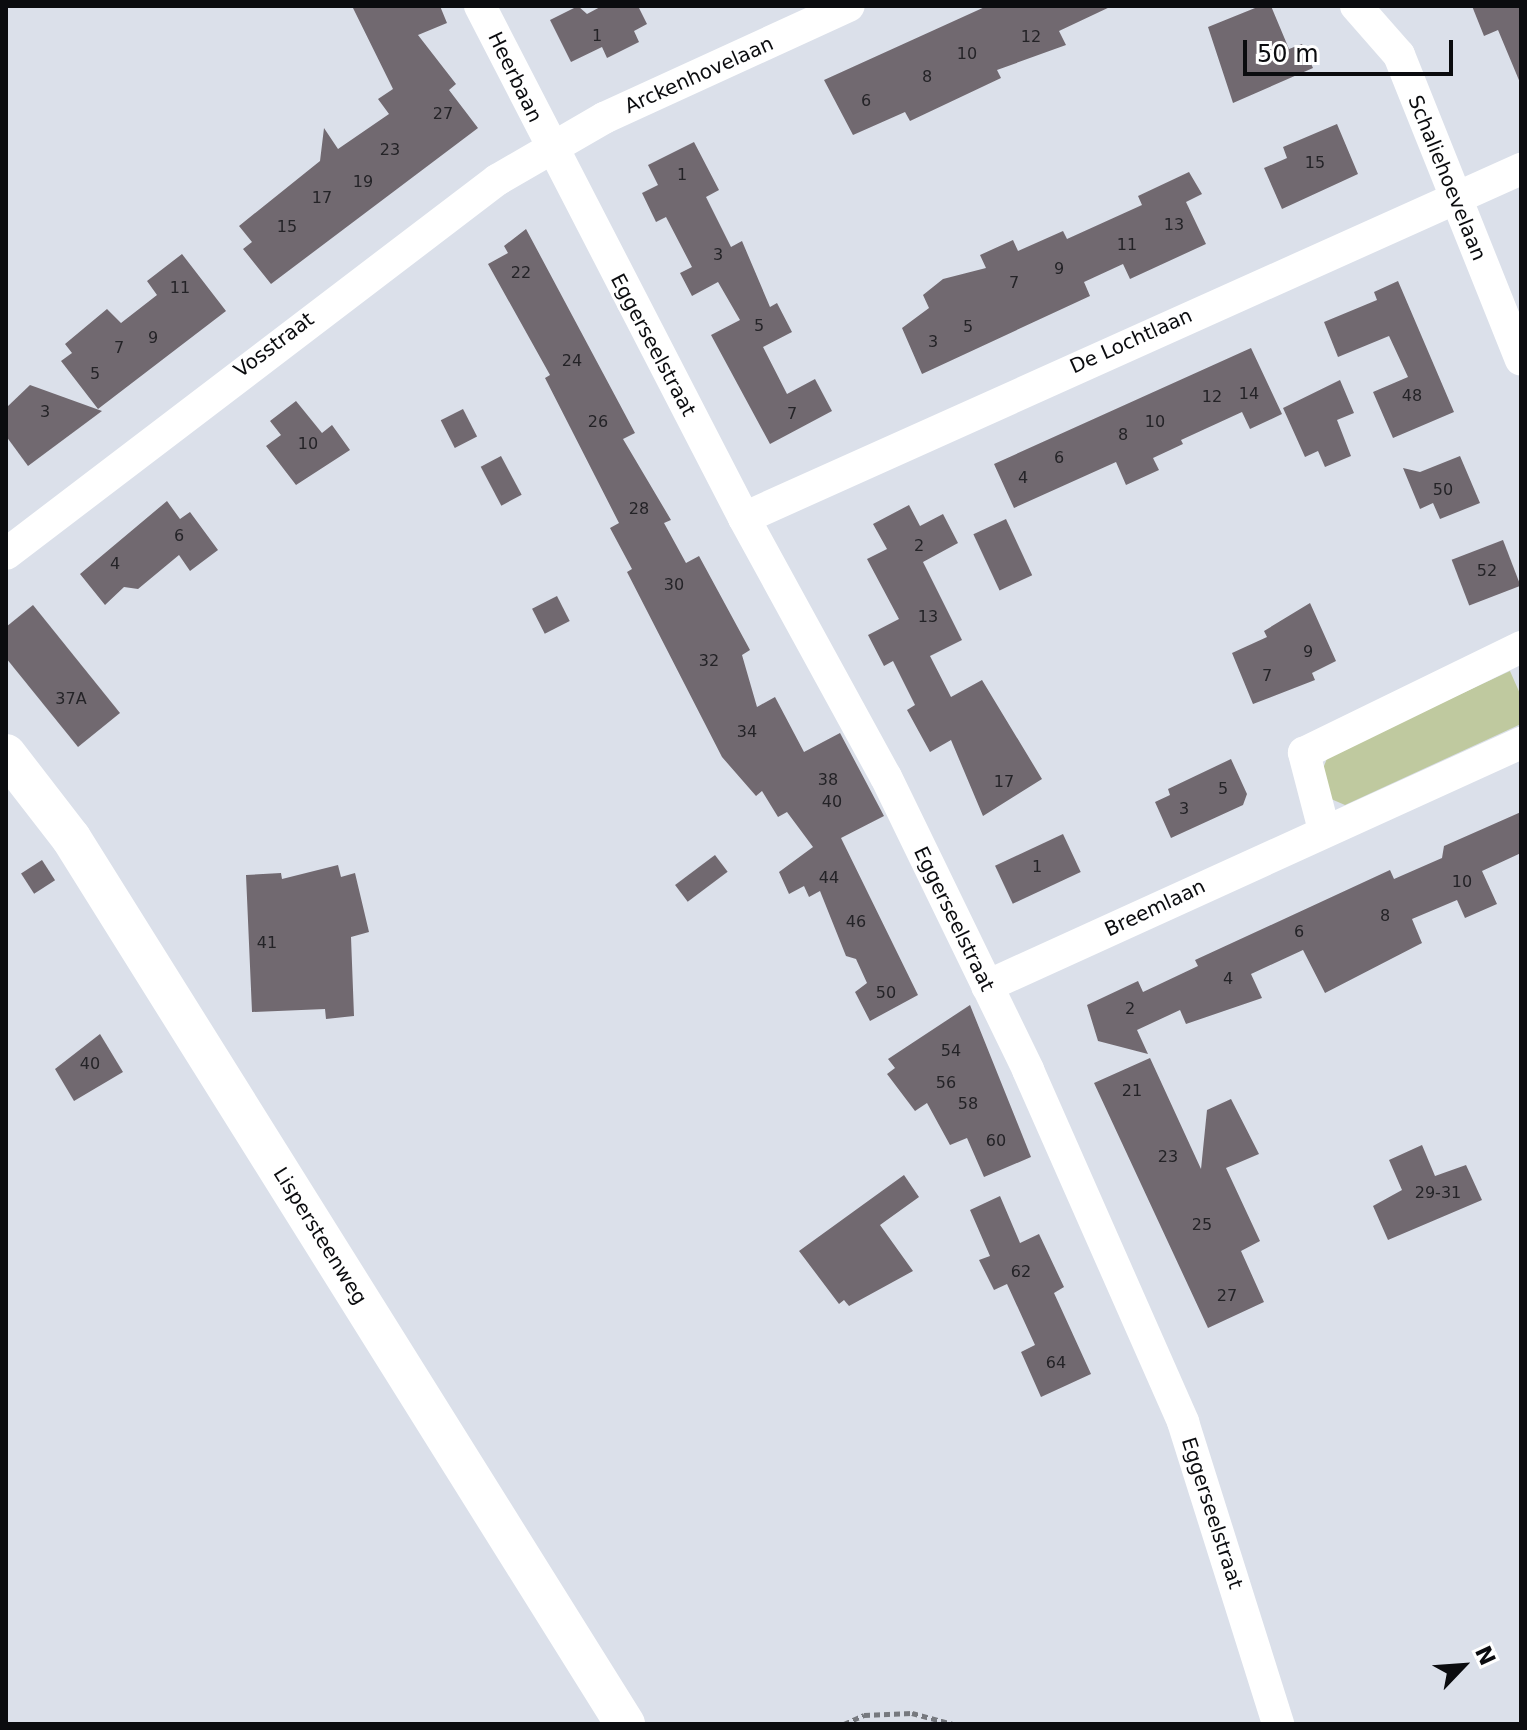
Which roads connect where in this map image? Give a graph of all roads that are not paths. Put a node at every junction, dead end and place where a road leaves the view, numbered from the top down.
1 (480, 6) edge
2 (849, 6) edge
3 (1356, 6) edge
4 (550, 149) junction
5 (1521, 169) edge
6 (1453, 195) junction
7 (1521, 360) edge
8 (744, 518) junction
9 (6, 554) edge
10 (1521, 647) edge
11 (1521, 743) edge
12 (6, 754) edge
13 (1324, 830) junction
14 (987, 986) junction
15 (625, 1724) edge
16 (1278, 1724) edge

1 - 4 street, Heerbaan
2 - 4 street, Arckenhovelaan
3 - 6 street, Schaliehoevelaan
4 - 8 street, Eggerseelstraat
4 - 9 street, Vosstraat
5 - 6 street, De Lochtlaan
6 - 7 street, Schaliehoevelaan
6 - 8 street, De Lochtlaan
8 - 14 street, Eggerseelstraat
10 - 13 street
11 - 13 street, Breemlaan
12 - 15 street, Lispersteenweg
13 - 14 street, Breemlaan
14 - 16 street, Eggerseelstraat

